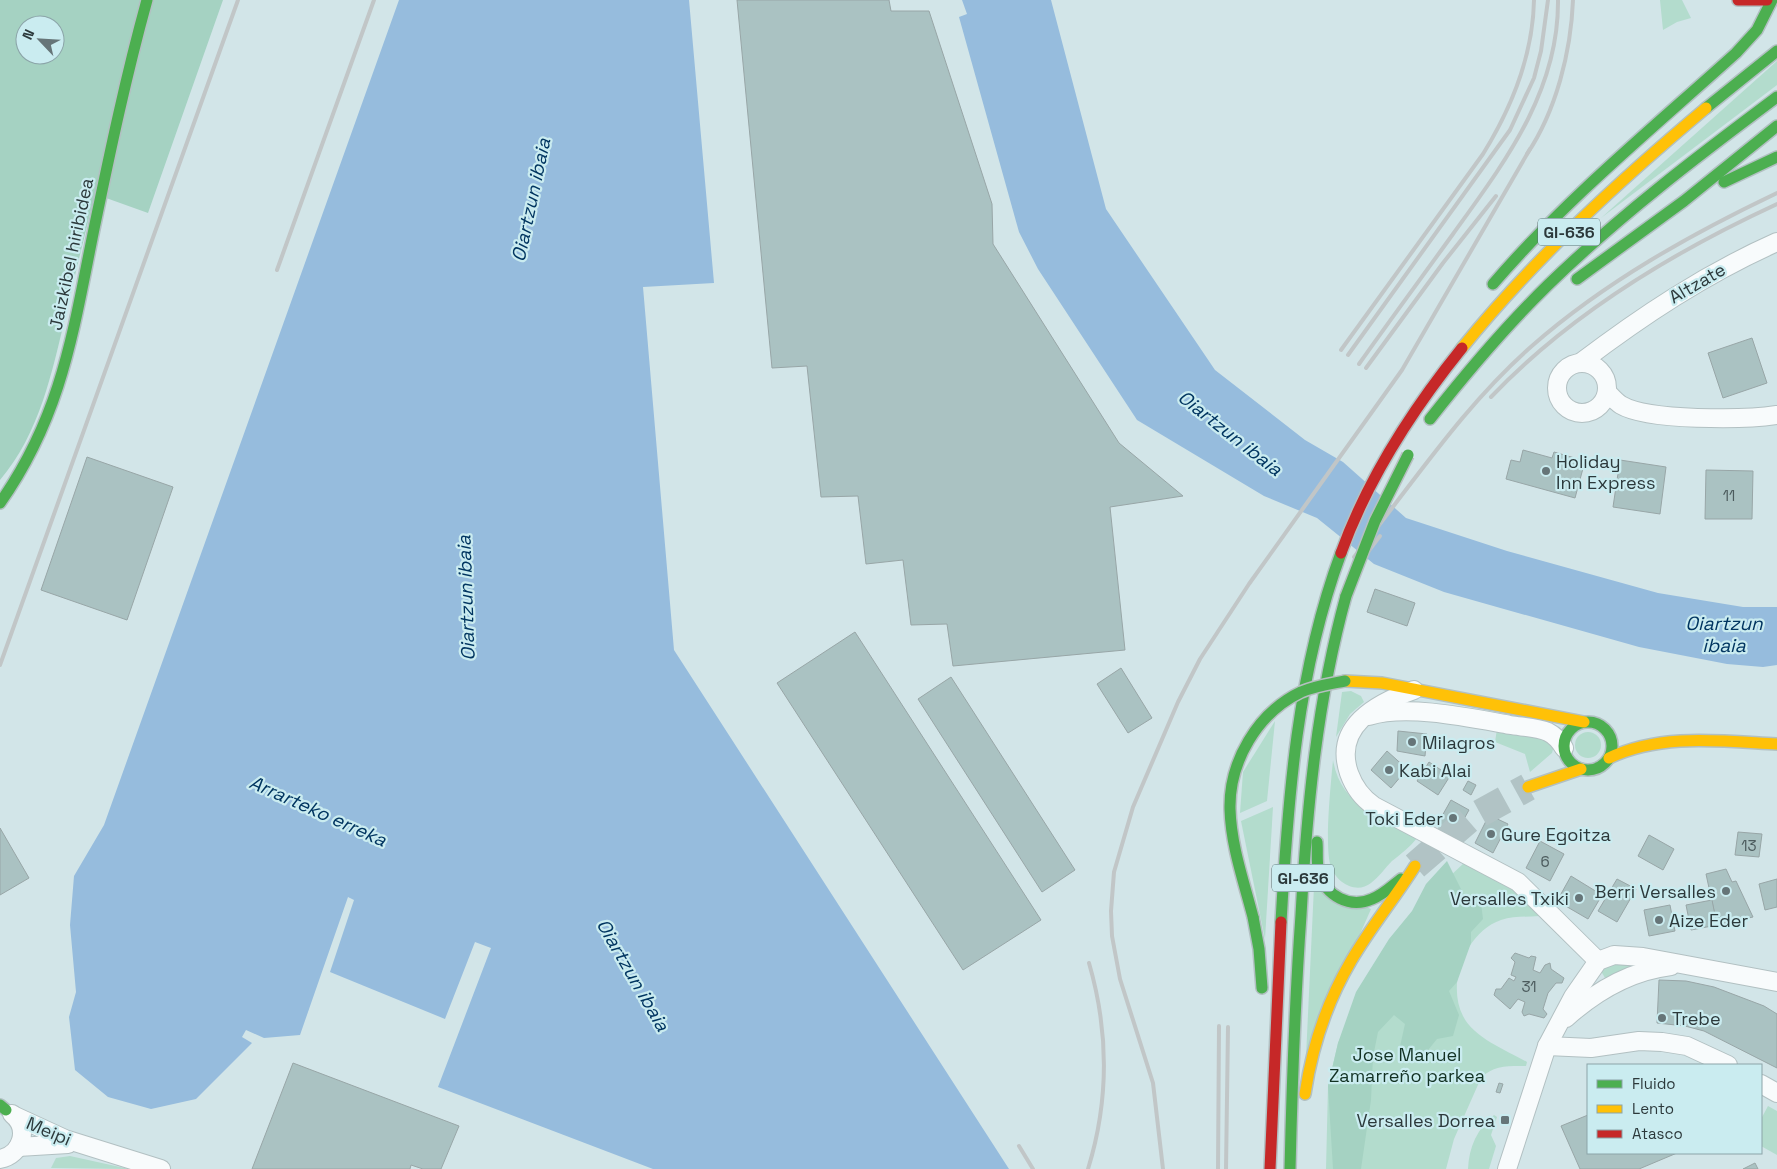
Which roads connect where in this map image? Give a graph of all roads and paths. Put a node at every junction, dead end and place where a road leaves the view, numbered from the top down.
1 (147, 0) edge
2 (1738, 0) edge
3 (1767, 0) edge
4 (1772, 0) edge
5 (1777, 51) edge
6 (1777, 97) edge
7 (1777, 126) edge
8 (1777, 157) edge
9 (1684, 201) junction
10 (1777, 242) edge
11 (1564, 289) dead end
12 (1488, 291) dead end
13 (1542, 307) dead end
14 (1622, 332) junction
15 (1480, 356) junction
16 (1580, 363) junction
17 (1428, 374) dead end
18 (1605, 384) junction
19 (1620, 405) junction
20 (1415, 407) junction
21 (1593, 412) junction
22 (1777, 414) edge
23 (1422, 433) dead end
24 (1410, 451) dead end
25 (0, 503) edge
26 (1416, 689) junction
27 (1362, 718) junction
28 (1584, 722) junction
29 (1606, 730) junction
30 (1644, 744) junction
31 (1777, 744) edge
32 (1564, 750) junction
33 (1609, 758) junction
34 (1581, 770) junction
35 (1310, 794) junction
36 (1630, 955) junction
37 (1596, 963) junction
38 (1679, 965) junction
39 (1633, 975) junction
40 (1777, 982) edge
41 (1610, 985) junction
42 (1262, 996) dead end
43 (1550, 1040) junction
44 (1265, 1043) dead end
45 (1726, 1064) edge
46 (1272, 1071) junction
47 (1762, 1084) edge
48 (1777, 1092) edge
49 (5, 1110) edge
50 (82, 1144) junction
51 (18, 1147) junction
52 (2, 1162) edge
53 (1290, 1166) edge
54 (161, 1169) edge
55 (1270, 1169) edge
56 (1507, 1169) edge

1 - 25 main road, Jaizkibel hiribidea
2 - 3 main road
4 - 12 main road
5 - 20 main road, GI-636
6 - 15 main road, GI-636
7 - 9 main road
8 - 9 main road
9 - 11 main road
10 - 14 street, Altzate
13 - 15 main road
14 - 16 street, Altzate
14 - 18 street, Altzate
15 - 23 main road, GI-636
16 - 18 street
16 - 21 street
17 - 20 main road
18 - 19 street
18 - 21 street
19 - 21 street
19 - 22 street
20 - 46 main road, GI-636
24 - 35 main road, GI-636, bridge
26 - 27 street
26 - 28 main road
26 - 42 main road, bridge
27 - 32 street
27 - 37 street
28 - 29 main road
28 - 32 main road
29 - 30 main road
29 - 33 main road
30 - 31 main road
30 - 33 main road
32 - 34 main road
32 - 34 main road
33 - 34 main road
35 - 53 main road, GI-636
35 - 53 main road
36 - 37 street
36 - 38 street
36 - 39 street
37 - 41 street
37 - 43 street
38 - 39 street
38 - 40 street
39 - 41 street
41 - 43 street
43 - 45 street
43 - 56 street
44 - 46 main road
46 - 55 main road, GI-636
47 - 48 street
49 - 50 street, Meipi
49 - 51 street
50 - 51 street, Meipi
50 - 54 street, Meipi
51 - 52 street

